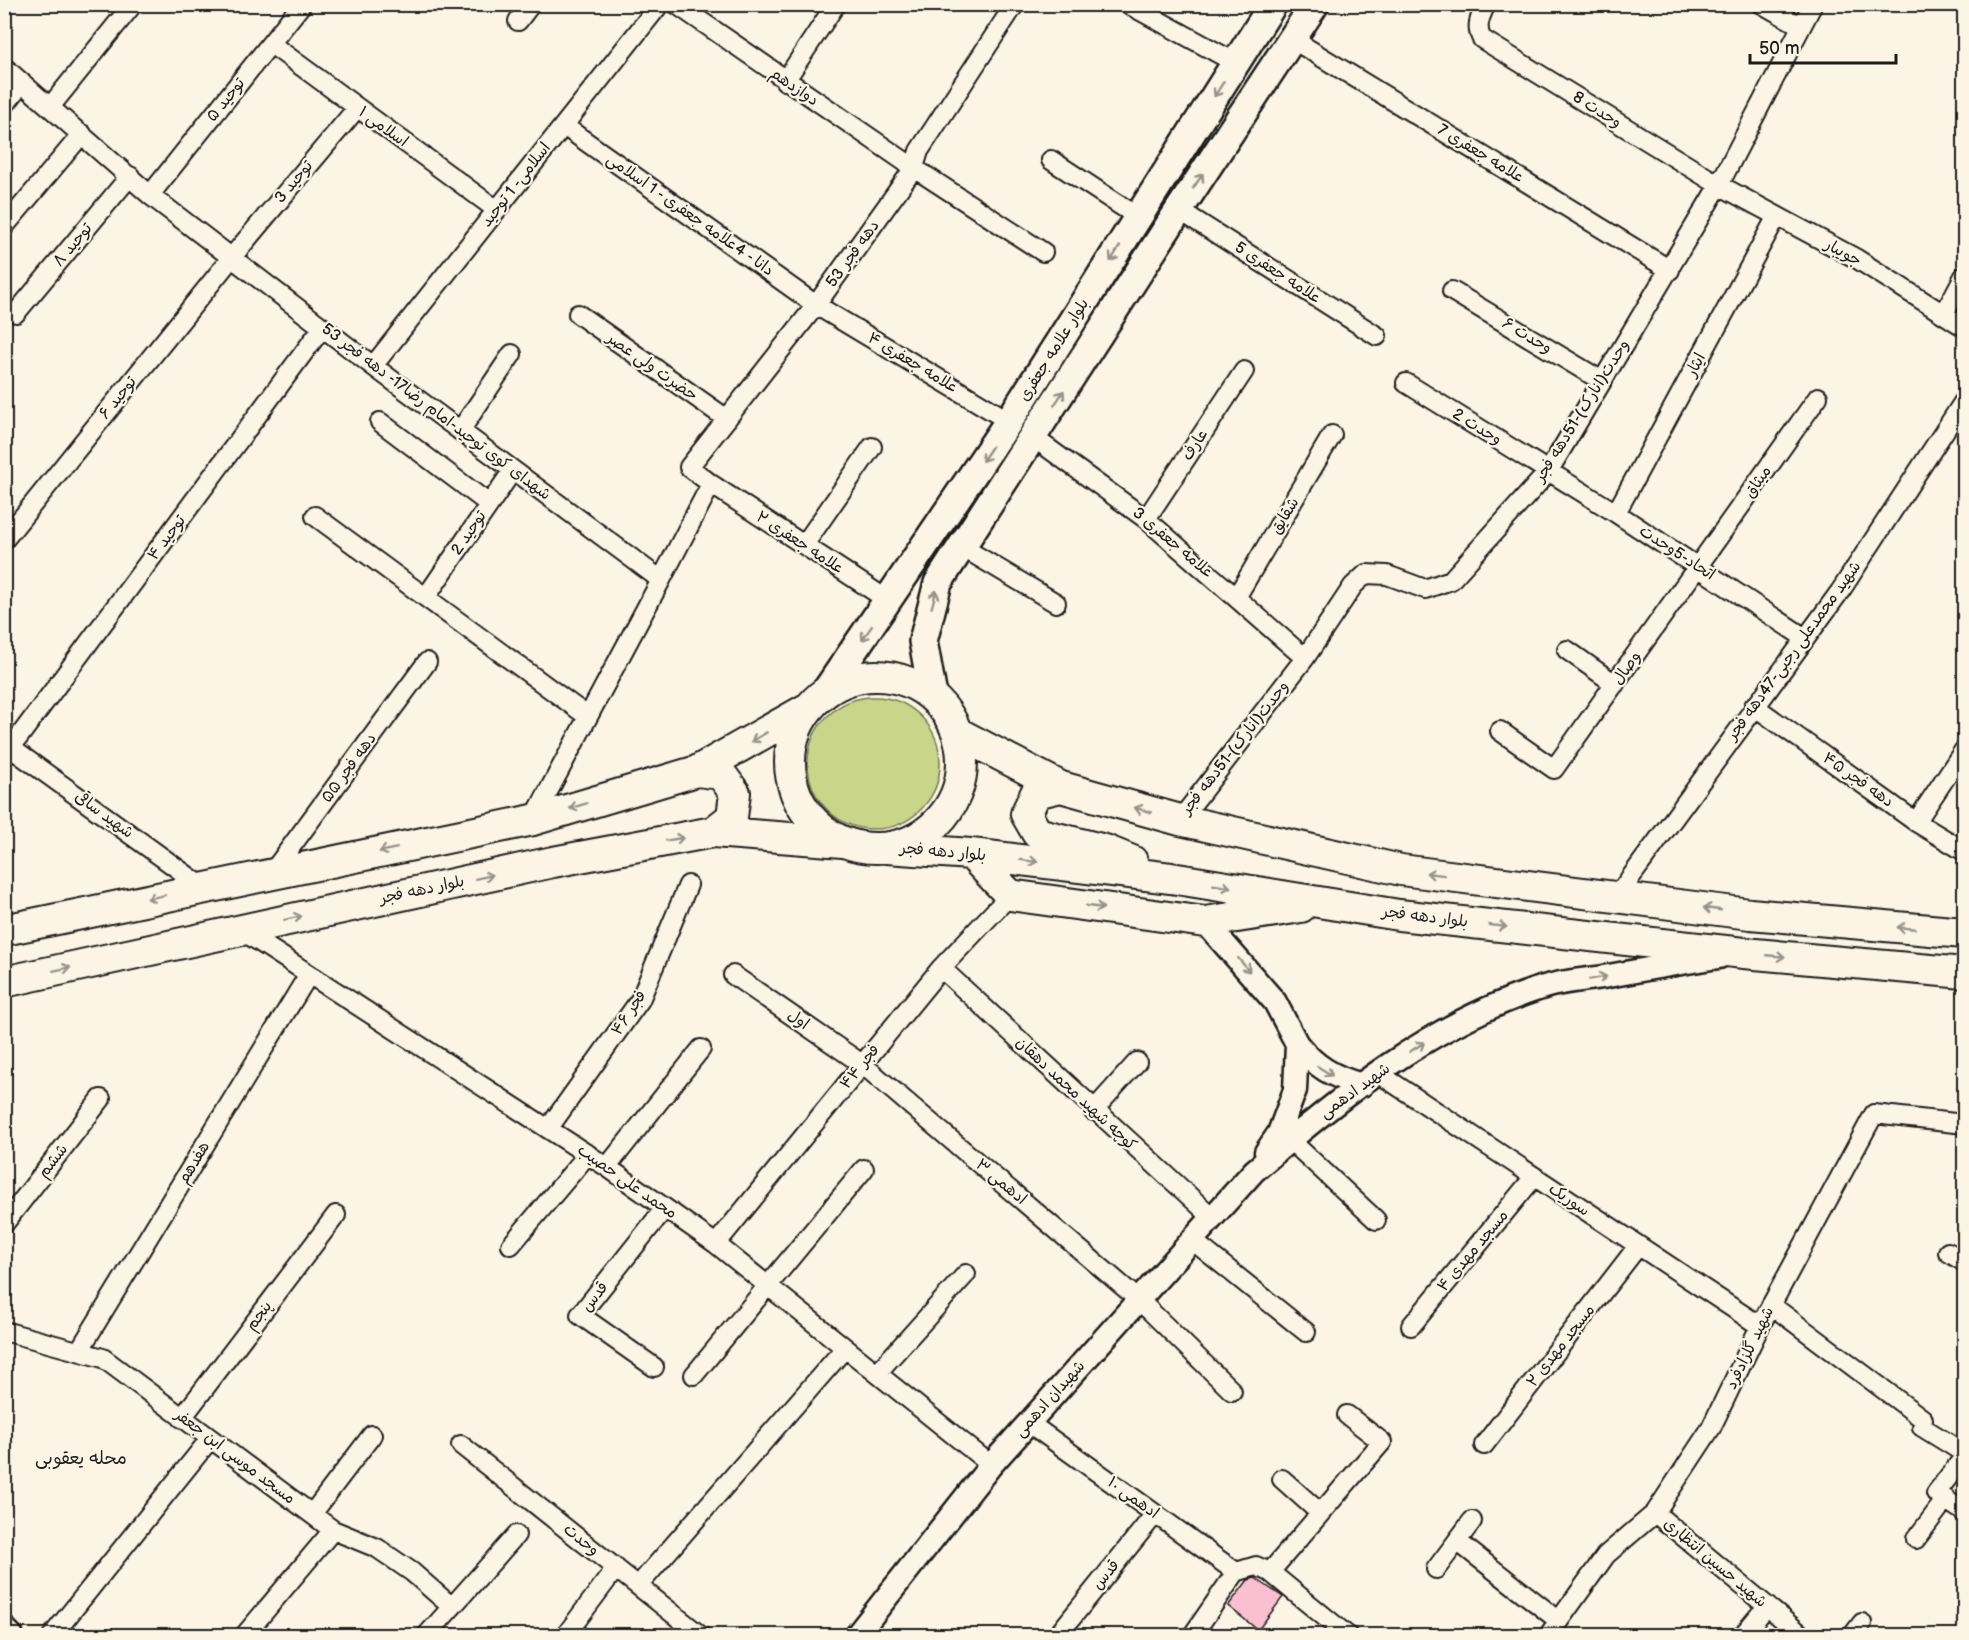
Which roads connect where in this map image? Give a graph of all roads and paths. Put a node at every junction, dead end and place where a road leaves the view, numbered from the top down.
1 (134, 4) edge
2 (302, 4) edge
3 (531, 4) edge
4 (660, 4) edge
5 (676, 4) edge
6 (836, 4) edge
7 (1128, 4) edge
8 (1273, 4) edge
9 (1315, 4) edge
10 (1486, 4) edge
11 (1762, 4) edge
12 (1813, 4) edge
13 (1008, 7) edge
14 (518, 21) dead end
15 (1801, 26) junction
16 (1292, 39) junction
17 (271, 44) junction
18 (1236, 63) junction
19 (4, 67) edge
20 (785, 81) junction
21 (22, 83) junction
22 (4, 106) edge
23 (50, 107) junction
24 (357, 108) junction
25 (564, 126) junction
26 (82, 134) junction
27 (1051, 160) dead end
28 (914, 168) junction
29 (130, 176) junction
30 (1719, 184) junction
31 (150, 195) junction
32 (497, 210) junction
33 (1179, 210) junction
34 (1777, 216) junction
35 (1138, 217) junction
36 (4, 227) edge
37 (1164, 234) junction
38 (1043, 252) dead end
39 (232, 257) junction
40 (1670, 270) junction
41 (1965, 276) edge
42 (1452, 291) dead end
43 (816, 305) junction
44 (16, 313) dead end
45 (578, 314) dead end
46 (1944, 314) junction
47 (1965, 327) edge
48 (322, 328) junction
49 (1377, 336) dead end
50 (512, 354) dead end
51 (373, 366) junction
52 (1244, 371) dead end
53 (1602, 381) junction
54 (1406, 383) dead end
55 (1818, 397) dead end
56 (1965, 401) edge
57 (727, 419) junction
58 (1009, 421) junction
59 (380, 422) dead end
60 (460, 431) junction
61 (1332, 435) dead end
62 (1034, 438) junction
63 (872, 447) dead end
64 (513, 470) junction
65 (1548, 471) junction
66 (711, 484) junction
67 (489, 504) junction
68 (1616, 513) junction
69 (315, 516) dead end
70 (1146, 519) junction
71 (4, 540) edge
72 (804, 545) junction
73 (962, 547) junction
74 (1698, 566) junction
75 (661, 580) junction
76 (1237, 596) junction
77 (426, 597) junction
78 (890, 601) junction
79 (1056, 603) dead end
80 (1805, 639) junction
81 (1567, 650) dead end
82 (1305, 658) junction
83 (427, 662) dead end
84 (1615, 684) junction
85 (933, 696) junction
86 (818, 699) junction
87 (1754, 706) junction
88 (587, 716) junction
89 (1500, 731) dead end
90 (958, 733) junction
91 (7, 749) edge
92 (1965, 750) edge
93 (697, 771) junction
94 (1061, 787) junction
95 (533, 820) junction
96 (1180, 820) junction
97 (1916, 822) junction
98 (713, 832) junction
99 (843, 842) junction
100 (887, 848) junction
101 (1965, 851) edge
102 (971, 854) junction
103 (271, 874) junction
104 (1171, 878) junction
105 (688, 885) dead end
106 (203, 887) junction
107 (1010, 895) junction
108 (1617, 896) junction
109 (1328, 903) junction
110 (1205, 922) junction
111 (4, 930) edge
112 (241, 930) junction
113 (1965, 933) edge
114 (1744, 953) junction
115 (941, 968) junction
116 (1965, 973) edge
117 (309, 974) junction
118 (733, 975) dead end
119 (4, 982) edge
120 (1297, 1044) junction
121 (701, 1049) dead end
122 (1137, 1062) dead end
123 (862, 1064) junction
124 (1370, 1079) junction
125 (101, 1099) dead end
126 (1093, 1110) junction
127 (1965, 1124) edge
128 (548, 1129) junction
129 (1290, 1140) junction
130 (588, 1154) junction
131 (608, 1167) junction
132 (864, 1168) dead end
133 (1254, 1171) junction
134 (1534, 1177) junction
135 (665, 1208) junction
136 (336, 1215) dead end
137 (1212, 1217) junction
138 (1376, 1221) dead end
139 (4, 1224) edge
140 (1192, 1240) junction
141 (716, 1244) junction
142 (512, 1245) dead end
143 (1638, 1246) junction
144 (1948, 1252) dead end
145 (1965, 1262) edge
146 (966, 1274) dead end
147 (768, 1286) junction
148 (1139, 1300) junction
149 (1771, 1305) junction
150 (1411, 1326) dead end
151 (1760, 1326) junction
152 (4, 1331) edge
153 (1306, 1332) dead end
154 (845, 1348) junction
155 (79, 1352) junction
156 (654, 1367) dead end
157 (877, 1373) junction
158 (694, 1375) dead end
159 (1232, 1391) dead end
160 (1347, 1415) dead end
161 (182, 1418) junction
162 (1029, 1423) junction
163 (372, 1435) dead end
164 (210, 1439) junction
165 (461, 1445) dead end
166 (1484, 1445) dead end
167 (1965, 1452) edge
168 (1965, 1458) edge
169 (991, 1465) junction
170 (1282, 1479) dead end
171 (1946, 1499) junction
172 (1319, 1512) junction
173 (1965, 1512) edge
174 (1655, 1513) junction
175 (312, 1514) junction
176 (1155, 1514) junction
177 (1472, 1521) dead end
178 (333, 1530) junction
179 (516, 1535) dead end
180 (1916, 1539) dead end
181 (1457, 1541) junction
182 (616, 1568) junction
183 (1436, 1569) dead end
184 (1236, 1572) junction
185 (1270, 1572) junction
186 (638, 1586) junction
187 (1767, 1606) junction
188 (452, 1607) junction
189 (4, 1628) edge
190 (1553, 1628) edge
191 (12, 1635) edge
192 (52, 1635) edge
193 (244, 1635) edge
194 (426, 1635) edge
195 (565, 1635) edge
196 (700, 1635) edge
197 (856, 1635) edge
198 (1057, 1635) edge
199 (1192, 1635) edge
200 (1348, 1635) edge
201 (1742, 1635) edge
202 (1803, 1635) edge

1 - 23 street
2 - 17 street, توحید ۵
3 - 14 street
4 - 25 street, اسلامی- 1 توحید
5 - 20 street, دوازدهم
6 - 20 street
7 - 18 street
8 - 18 main road, بلوار علامه جعفری
9 - 16 main road, بلوار علامه جعفری
10 - 30 street, وحدت 8
11 - 15 street
12 - 15 street, وحدت(انارک)-51دهه فجر
13 - 28 street, دهه فجر 53
15 - 30 street, وحدت(انارک)-51دهه فجر
33 -> 16 main road, بلوار علامه جعفری
16 - 40 street, علامه جعفری 7
17 - 24 street, اسلامی ۱
17 - 31 street, توحید ۵
18 -> 35 main road, بلوار علامه جعفری
19 - 21 street, شهدای کوی توحید-امام رضا17- دهه فجر 53
20 - 28 street, دوازدهم
21 - 22 street
21 - 23 street, شهدای کوی توحید-امام رضا17- دهه فجر 53
23 - 26 street, شهدای کوی توحید-امام رضا17- دهه فجر 53
24 - 32 street, اسلامی ۱
24 - 39 street, توحید 3
25 - 32 street, اسلامی- 1 توحید
25 - 43 street, دانا - 4علامه جعفری - 1 اسلامی
26 - 29 street, شهدای کوی توحید-امام رضا17- دهه فجر 53
26 - 36 street
27 - 35 street
28 - 38 street, دوازدهم
28 - 43 street, دهه فجر 53
29 - 31 street, شهدای کوی توحید-امام رضا17- دهه فجر 53
29 - 44 street, توحید ۸
30 - 34 street, جویبار
30 - 40 street, وحدت(انارک)-51دهه فجر
31 - 39 street, شهدای کوی توحید-امام رضا17- دهه فجر 53
32 - 51 street, اسلامی- 1 توحید
33 - 37 main road, بلوار علامه جعفری
33 - 49 street, علامه جعفری 5
34 - 46 street, جویبار
34 - 68 street, ایثار
35 - 37 main road
35 -> 58 main road, بلوار علامه جعفری
62 -> 37 main road, بلوار علامه جعفری
39 - 48 street, شهدای کوی توحید-امام رضا17- دهه فجر 53
39 - 71 street, توحید ۶
40 - 53 street, وحدت(انارک)-51دهه فجر
41 - 46 street
42 - 53 street, وحدت ۶
43 - 57 street, دهه فجر 53
43 - 58 street, علامه جعفری ۴
45 - 57 street, حضرت ولی عصر
46 - 47 street, جویبار
48 - 51 street, شهدای کوی توحید-امام رضا17- دهه فجر 53
48 - 91 street, توحید ۴
50 - 60 street
51 - 60 street, شهدای کوی توحید-امام رضا17- دهه فجر 53
52 - 70 street, عارف
53 - 65 street, وحدت(انارک)-51دهه فجر
54 - 65 street, وحدت 2
55 - 74 street, میثاق
56 - 80 street, شهید محمدعلی رجبی-47دهه فجر
57 - 66 street, دهه فجر 53
58 -> 78 main road, بلوار علامه جعفری
59 - 67 street
60 - 64 street, شهدای کوی توحید-امام رضا17- دهه فجر 53
61 - 76 street, شقایق
62 - 70 street, علامه جعفری 3
62 - 73 main road, بلوار علامه جعفری
63 - 72 street
64 - 67 street, توحید 2
64 - 75 street, شهدای کوی توحید-امام رضا17- دهه فجر 53
65 - 68 street, اتحاد-5وحدت
65 - 82 street, وحدت(انارک)-51دهه فجر
66 - 72 street, علامه جعفری ۲
66 - 75 street
67 - 77 street, توحید 2
68 - 74 street, اتحاد-5وحدت
69 - 77 street
70 - 76 street, علامه جعفری 3
72 - 78 street, علامه جعفری ۲
73 - 79 street
85 -> 73 main road, بلوار علامه جعفری
74 - 80 street, اتحاد-5وحدت
74 - 84 street, وصال
75 - 88 street
76 - 82 street, علامه جعفری 3
77 - 88 street
78 -> 86 main road, بلوار علامه جعفری
80 - 87 street, شهید محمدعلی رجبی-47دهه فجر
81 - 84 street
82 - 96 street, وحدت(انارک)-51دهه فجر
83 - 103 street, دهه فجر ۵۵
84 - 89 street, وصال
85 - 86 main road
85 - 90 main road
86 -> 93 main road
86 - 99 main road
87 - 97 street, دهه فجر ۴۵
87 - 108 street, شهید محمدعلی رجبی-47دهه فجر
88 - 95 street
90 - 94 main road
90 - 100 main road
91 - 106 street, شهید ساقی
92 - 97 street
93 -> 95 main road
93 - 98 main road
96 -> 94 main road
94 - 104 main road
95 -> 103 main road
108 -> 96 main road
97 - 101 street, دهه فجر ۴۵
98 - 99 main road, بلوار دهه فجر
112 -> 98 main road, بلوار دهه فجر
99 - 100 main road
100 - 102 main road, بلوار دهه فجر
102 -> 104 main road, بلوار دهه فجر
102 - 107 main road
103 - 106 main road
104 -> 109 main road, بلوار دهه فجر
105 - 128 street, فجر ۴۶
106 -> 111 main road
107 -> 110 main road
107 - 115 street, فجر ۴۴
113 -> 108 main road
109 - 110 main road
109 -> 114 main road, بلوار دهه فجر
110 -> 120 street
112 - 117 street, محمد علی حصیب
119 -> 112 main road, بلوار دهه فجر
114 -> 116 main road, بلوار دهه فجر
124 -> 114 street, شهید ادهمی
115 - 123 street, فجر ۴۴
115 - 126 street, کوچه شهید محمد دهقان
117 - 128 street, محمد علی حصیب
117 - 155 street, هفدهم
118 - 123 street, اول
120 -> 124 street
120 - 133 street
121 - 131 street
122 - 126 street
123 - 141 street, فجر ۴۴
123 - 148 street, ادهمی ۳
124 - 129 street, شهید ادهمی
124 - 134 street, سوریک
125 - 139 street, ششم
126 - 137 street, کوچه شهید محمد دهقان
127 - 149 street, شهید گلزادفرد
128 - 130 street, محمد علی حصیب
129 - 133 street, شهید ادهمی
129 - 138 street
130 - 131 street, محمد علی حصیب
130 - 142 street
131 - 135 street, محمد علی حصیب
132 - 147 street
133 - 137 street, شهیدان ادهمی
134 - 143 street, سوریک
134 - 150 street, مسجد مهدی ۴
135 - 141 street, محمد علی حصیب
135 - 156 street, قدس
136 - 161 street, پنجم
137 - 140 street, شهیدان ادهمی
140 - 148 street, شهیدان ادهمی
140 - 153 street
141 - 147 street, محمد علی حصیب
143 - 151 street, سوریک
143 - 166 street, مسجد مهدی ۲
144 - 145 street
146 - 157 street
147 - 154 street, محمد علی حصیب
147 - 158 street
148 - 159 street, ادهمی ۳
148 - 162 street, شهیدان ادهمی
149 - 151 street, شهید گلزادفرد
149 - 167 street
151 - 174 street, شهید گلزادفرد
152 - 155 street, مسجد موسی ابن جعفر
154 - 157 street, محمد علی حصیب
154 - 186 street
155 - 161 street, مسجد موسی ابن جعفر
157 - 169 street, محمد علی حصیب
160 - 172 street
161 - 164 street, مسجد موسی ابن جعفر
162 - 169 street, شهیدان ادهمی
162 - 176 street, ادهمی ۱۰
163 - 175 street
164 - 175 street, مسجد موسی ابن جعفر
164 - 192 street
165 - 182 street, وحدت
168 - 171 street
169 - 197 street, شهیدان ادهمی
170 - 172 street
171 - 173 street
171 - 180 street
172 - 185 street
174 - 187 street, شهید حسین انتظاری
174 - 190 street, شهید گلزادفرد
175 - 178 street, مسجد موسی ابن جعفر
176 - 184 street, ادهمی ۱۰
176 - 198 street, قدس
177 - 181 street
178 - 188 street, مسجد موسی ابن جعفر
178 - 193 street
179 - 188 street
181 - 183 street
181 - 190 street
182 - 186 street, وحدت
182 - 195 street
184 - 185 street
184 - 199 street
185 - 200 street
186 - 196 street, وحدت
187 - 201 street
187 - 202 street, شهید حسین انتظاری
188 - 194 street
189 - 191 street

